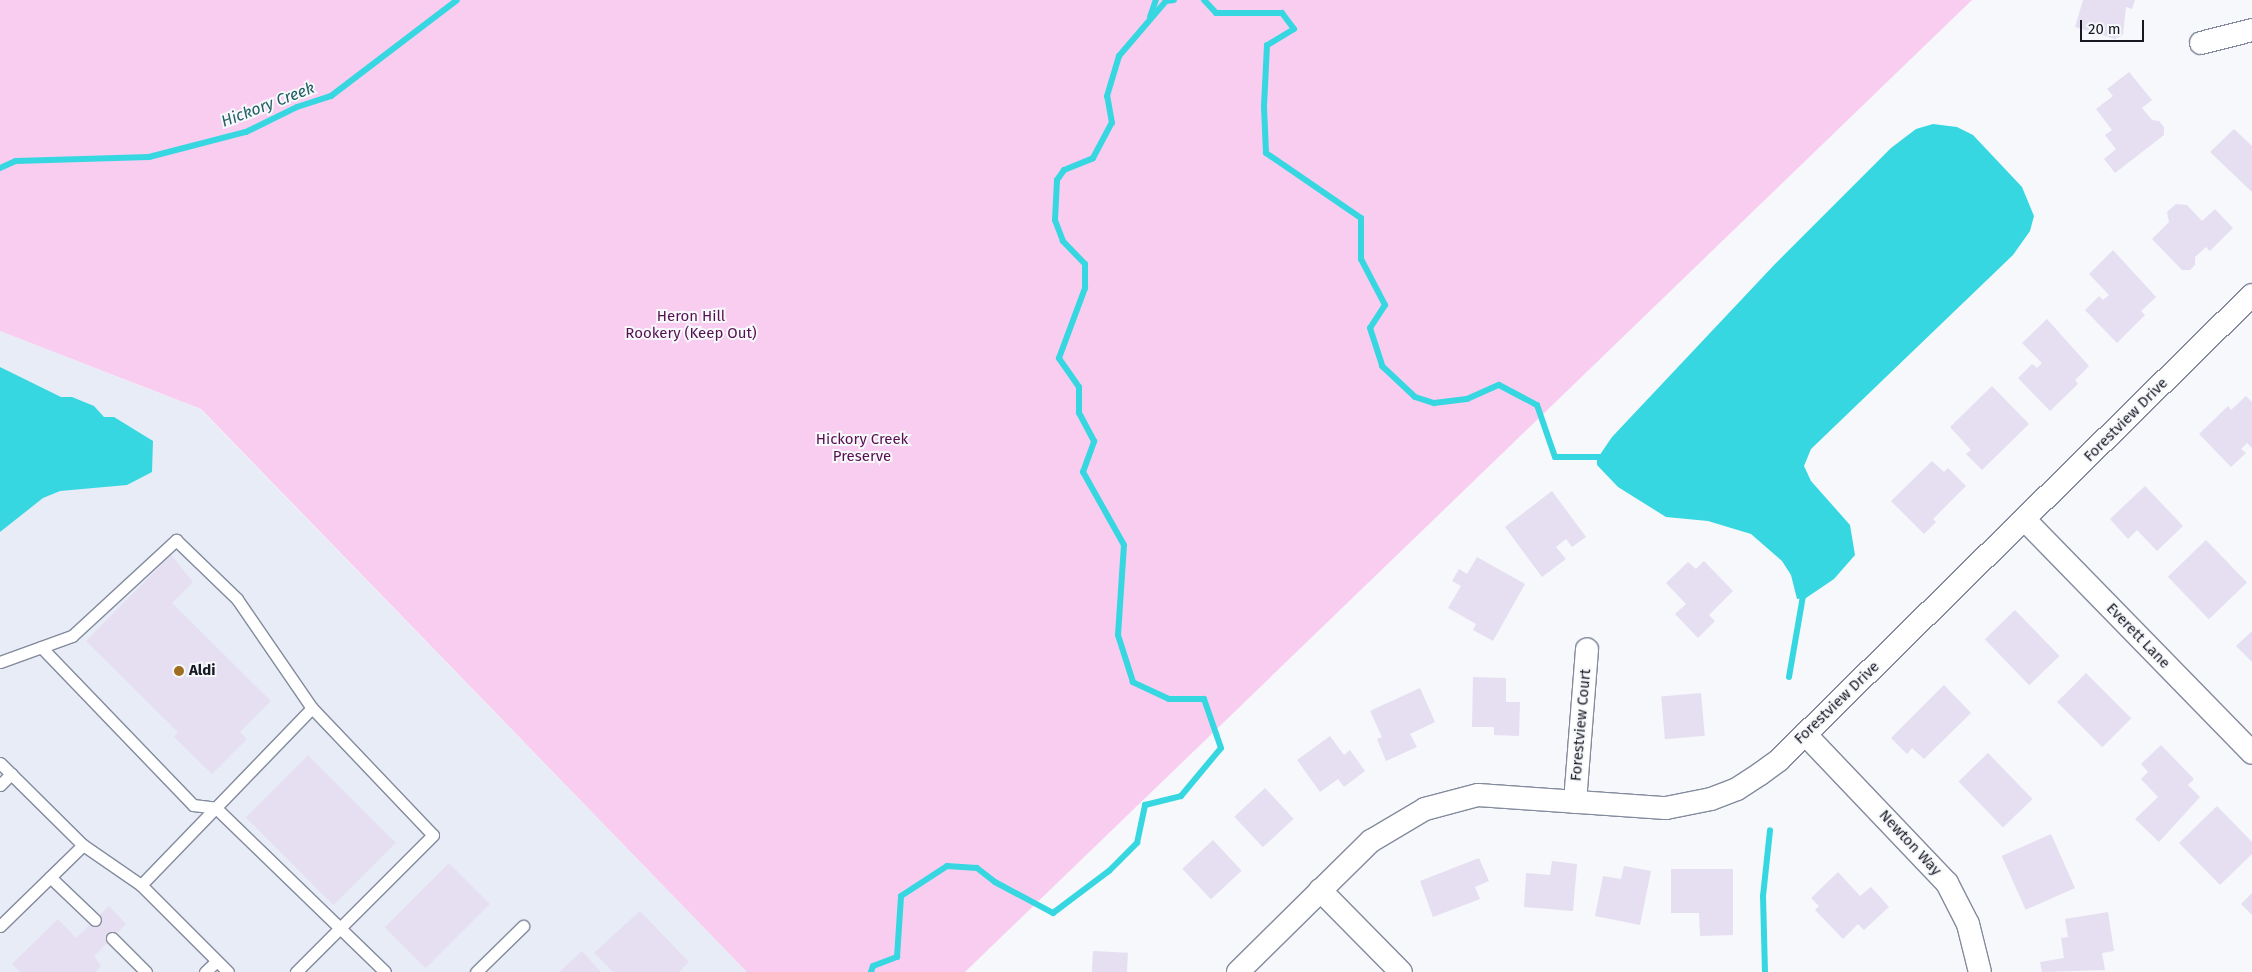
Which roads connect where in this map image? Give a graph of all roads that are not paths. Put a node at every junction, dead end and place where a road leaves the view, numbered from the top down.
1 (2252, 30) edge
2 (2201, 43) dead end
3 (2252, 295) edge
4 (2025, 520) junction
5 (41, 647) junction
6 (1587, 649) dead end
7 (0, 662) edge
8 (312, 708) junction
9 (1805, 734) junction
10 (2252, 753) edge
11 (0, 763) edge
12 (11, 774) junction
13 (0, 785) edge
14 (1574, 802) junction
15 (216, 808) junction
16 (83, 845) junction
17 (50, 877) junction
18 (142, 885) junction
19 (1320, 890) junction
20 (95, 920) dead end
21 (0, 926) edge
22 (523, 926) dead end
23 (341, 928) junction
24 (112, 938) dead end
25 (217, 961) junction
26 (146, 972) edge
27 (205, 972) edge
28 (228, 972) edge
29 (296, 972) edge
30 (385, 972) edge
31 (476, 972) edge
32 (1238, 972) edge
33 (1401, 972) edge
34 (1980, 972) edge

1 - 2 street
3 - 4 street, Forestview Drive
4 - 9 street, Forestview Drive
4 - 10 street, Everett Lane
5 - 7 lane
5 - 8 lane
5 - 15 lane
6 - 14 street, Forestview Court
8 - 15 lane
8 - 23 lane
9 - 14 street, Forestview Drive
9 - 34 street, Newton Way
11 - 12 lane
12 - 13 lane
12 - 16 lane
14 - 19 street, Forestview Drive
15 - 18 lane
15 - 23 lane
16 - 17 lane
16 - 18 lane
17 - 20 lane
17 - 21 lane
18 - 25 lane
19 - 32 street, Forestview Drive
19 - 33 street
22 - 31 lane
23 - 29 lane
23 - 30 lane
24 - 26 lane
25 - 27 lane
25 - 28 lane

